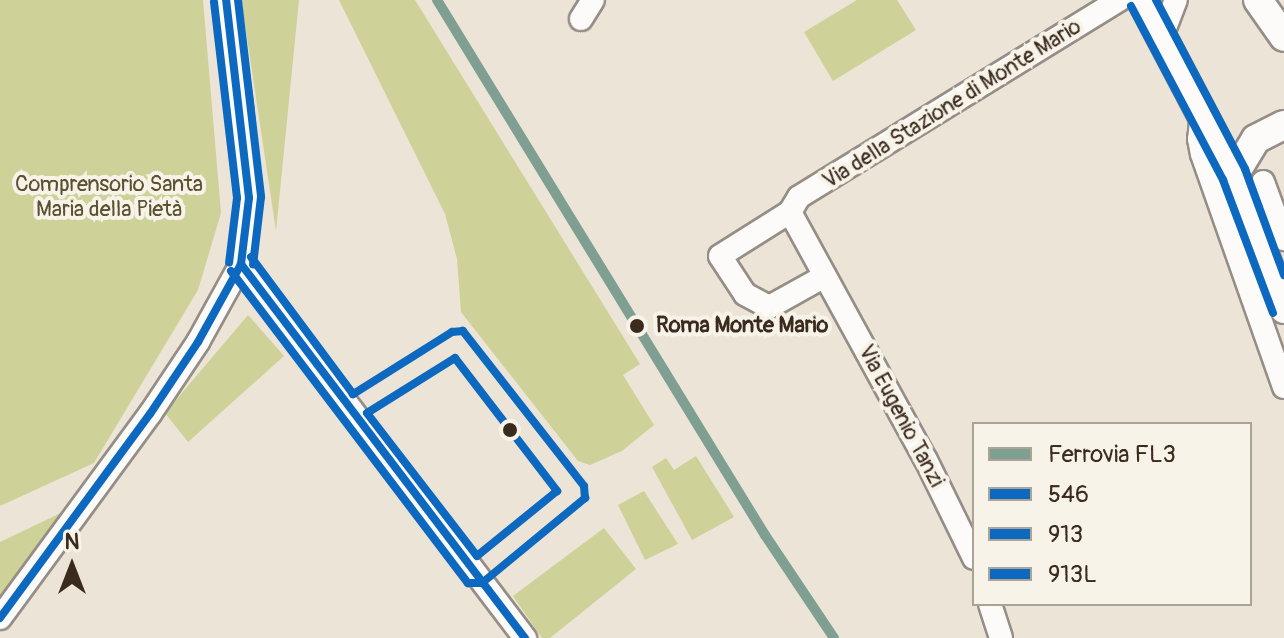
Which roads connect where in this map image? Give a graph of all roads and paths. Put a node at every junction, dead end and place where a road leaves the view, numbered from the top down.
1 (226, 0) edge
2 (1119, 0) edge
3 (1142, 0) edge
4 (1176, 0) edge
5 (1258, 0) edge
6 (1162, 36) junction
7 (1284, 37) edge
8 (1202, 112) junction
9 (1284, 125) edge
10 (1234, 175) junction
11 (1273, 184) edge
12 (790, 212) junction
13 (1284, 239) edge
14 (241, 264) junction
15 (825, 276) junction
16 (1284, 309) edge
17 (1284, 387) edge
18 (972, 554) edge
19 (991, 606) edge
20 (0, 618) edge
21 (525, 638) edge
22 (1001, 638) edge

1 - 14 street
2 - 12 street, Via della Stazione di Monte Mario
3 - 6 main road
4 - 6 street
5 - 7 main road
6 - 8 main road
8 - 10 main road
8 - 17 street
9 - 10 main road
10 - 11 street
10 - 16 main road
11 - 13 street
12 - 15 street, Via Eugenio Tanzi
12 - 15 street, Via della Stazione di Monte Mario
14 - 20 street
14 - 21 street
15 - 18 street, Via Eugenio Tanzi
19 - 22 street

